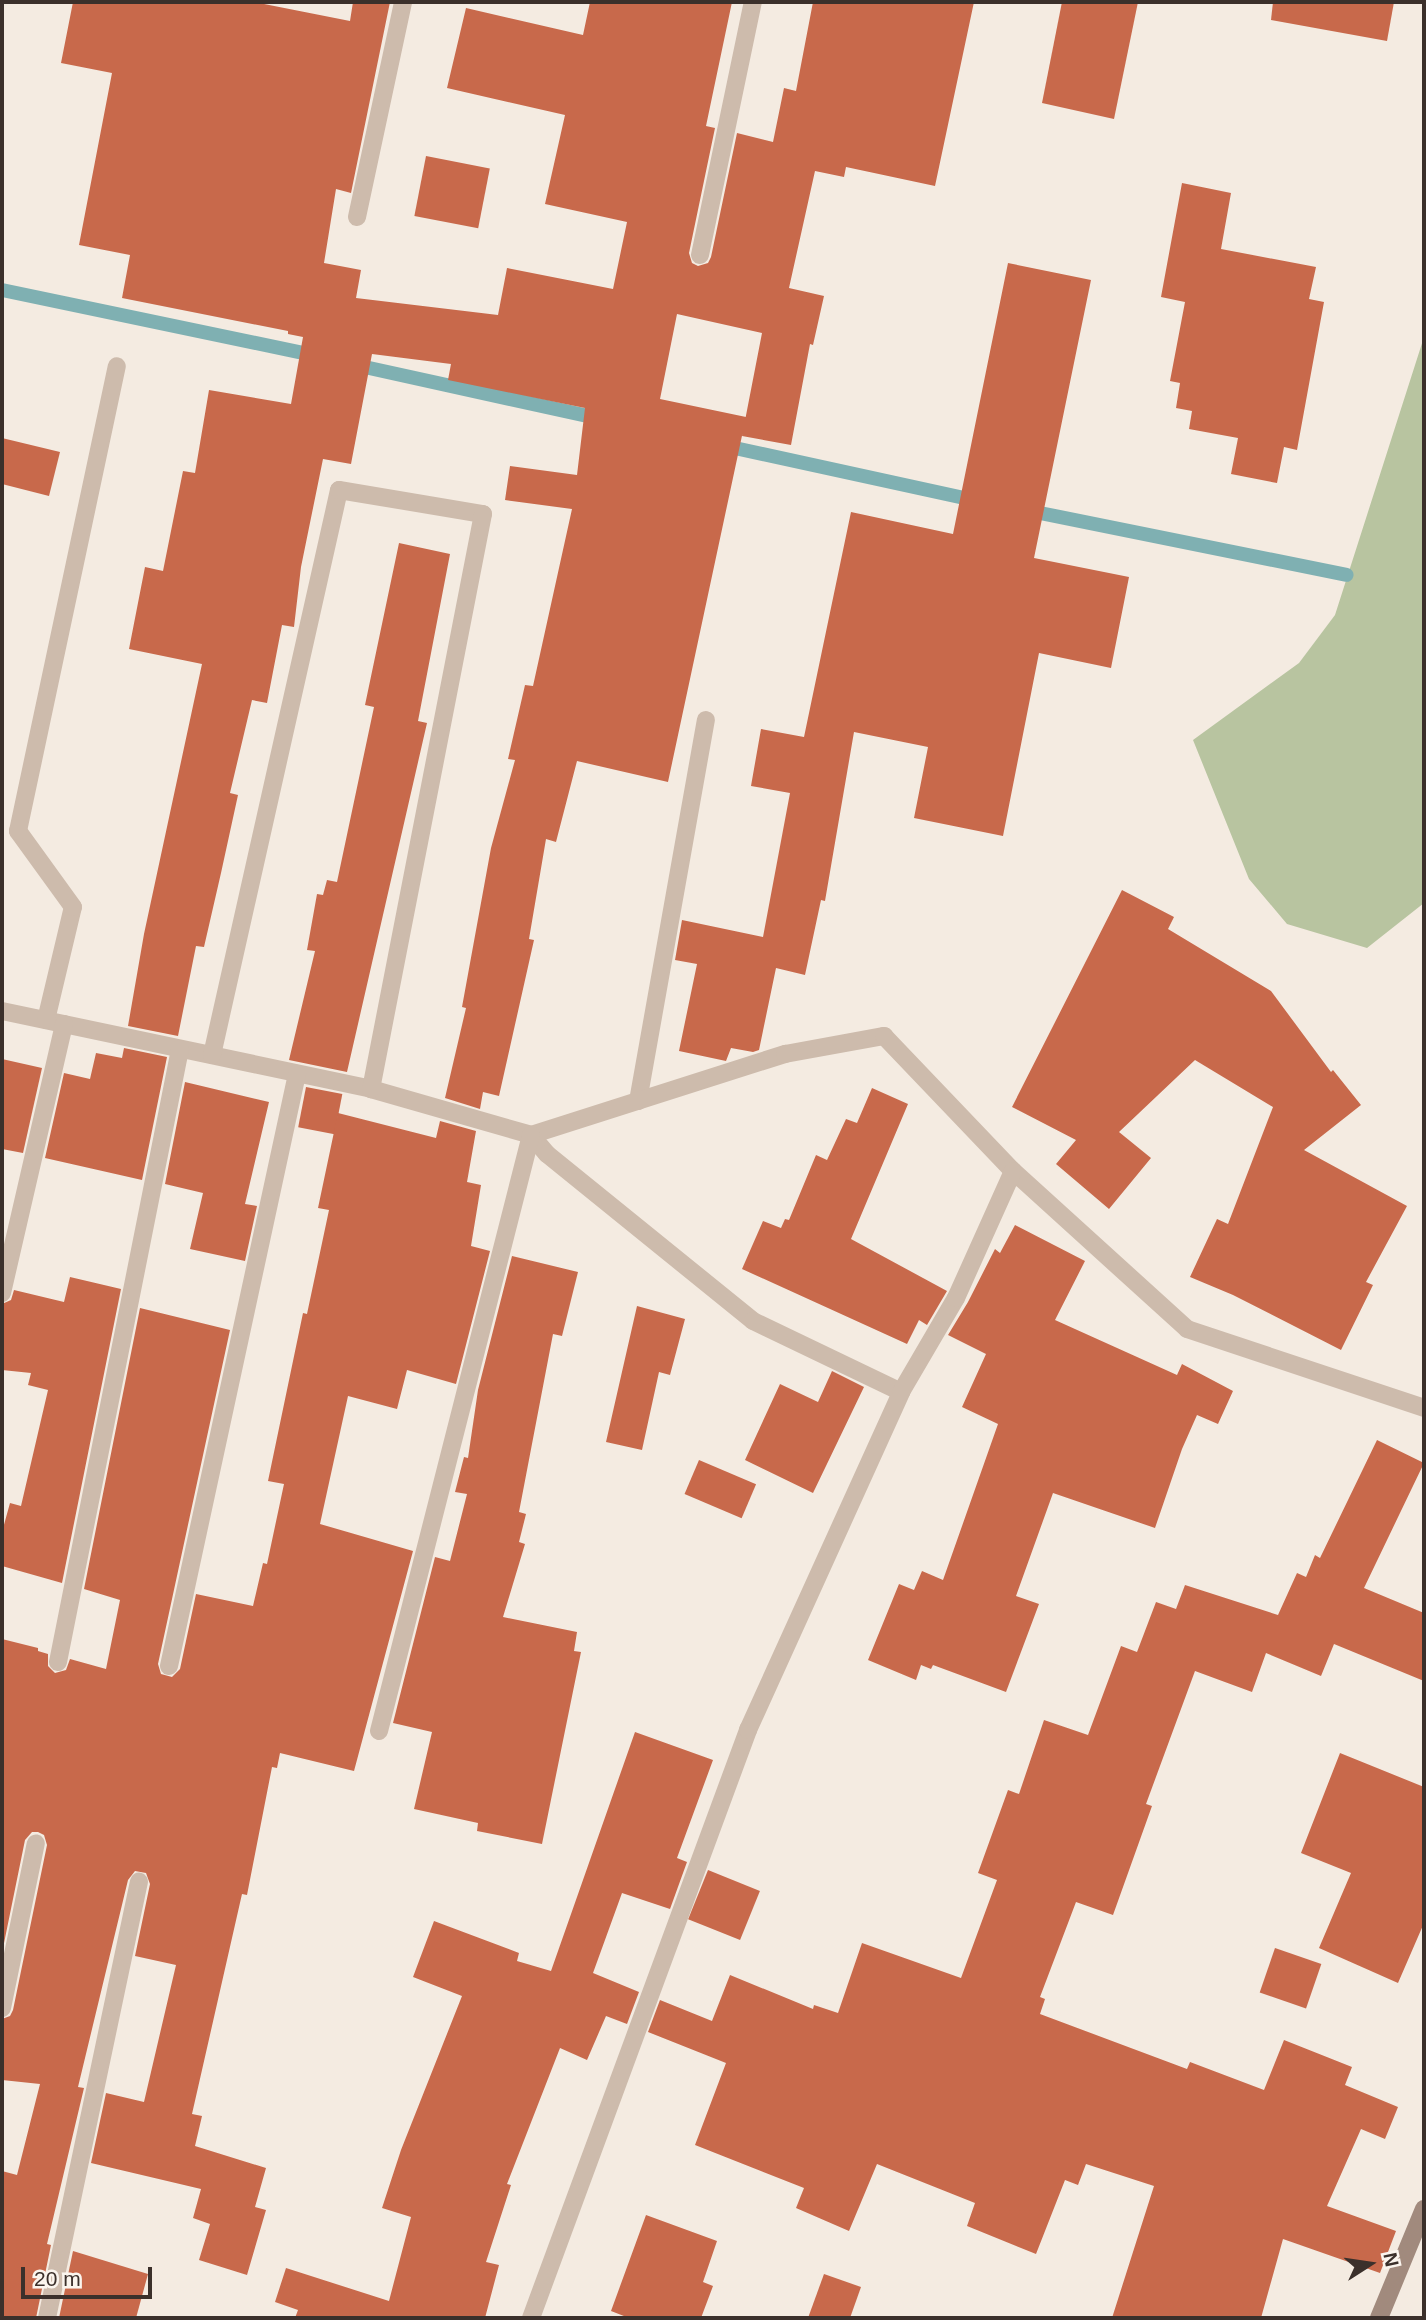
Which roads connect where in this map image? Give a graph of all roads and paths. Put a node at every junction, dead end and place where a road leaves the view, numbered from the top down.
1 (402, 2) edge
2 (752, 2) edge
3 (357, 217) dead end
4 (700, 254) dead end
5 (117, 366) dead end
6 (706, 720) dead end
7 (2, 1011) edge
8 (55, 1022) junction
9 (180, 1049) junction
10 (212, 1055) junction
11 (297, 1074) junction
12 (371, 1089) junction
13 (638, 1101) junction
14 (531, 1135) junction
15 (1013, 1171) junction
16 (2, 1293) edge
17 (901, 1392) junction
18 (1424, 1408) edge
19 (58, 1662) dead end
20 (169, 1666) dead end
21 (379, 1731) dead end
22 (36, 1843) dead end
23 (139, 1882) dead end
24 (2, 2008) edge
25 (1424, 2210) edge
26 (47, 2318) edge
27 (531, 2318) edge
28 (1379, 2318) edge

1 - 3 street
2 - 4 street
5 - 8 street
6 - 13 street
7 - 8 street
8 - 9 street
8 - 16 street
9 - 10 street
9 - 19 street
10 - 11 street
10 - 12 street
11 - 12 street
11 - 20 street
12 - 14 street
13 - 14 street
13 - 15 street
14 - 17 street
14 - 21 street
15 - 17 street
15 - 18 street
17 - 27 street
22 - 24 street
23 - 26 street
25 - 28 main road

